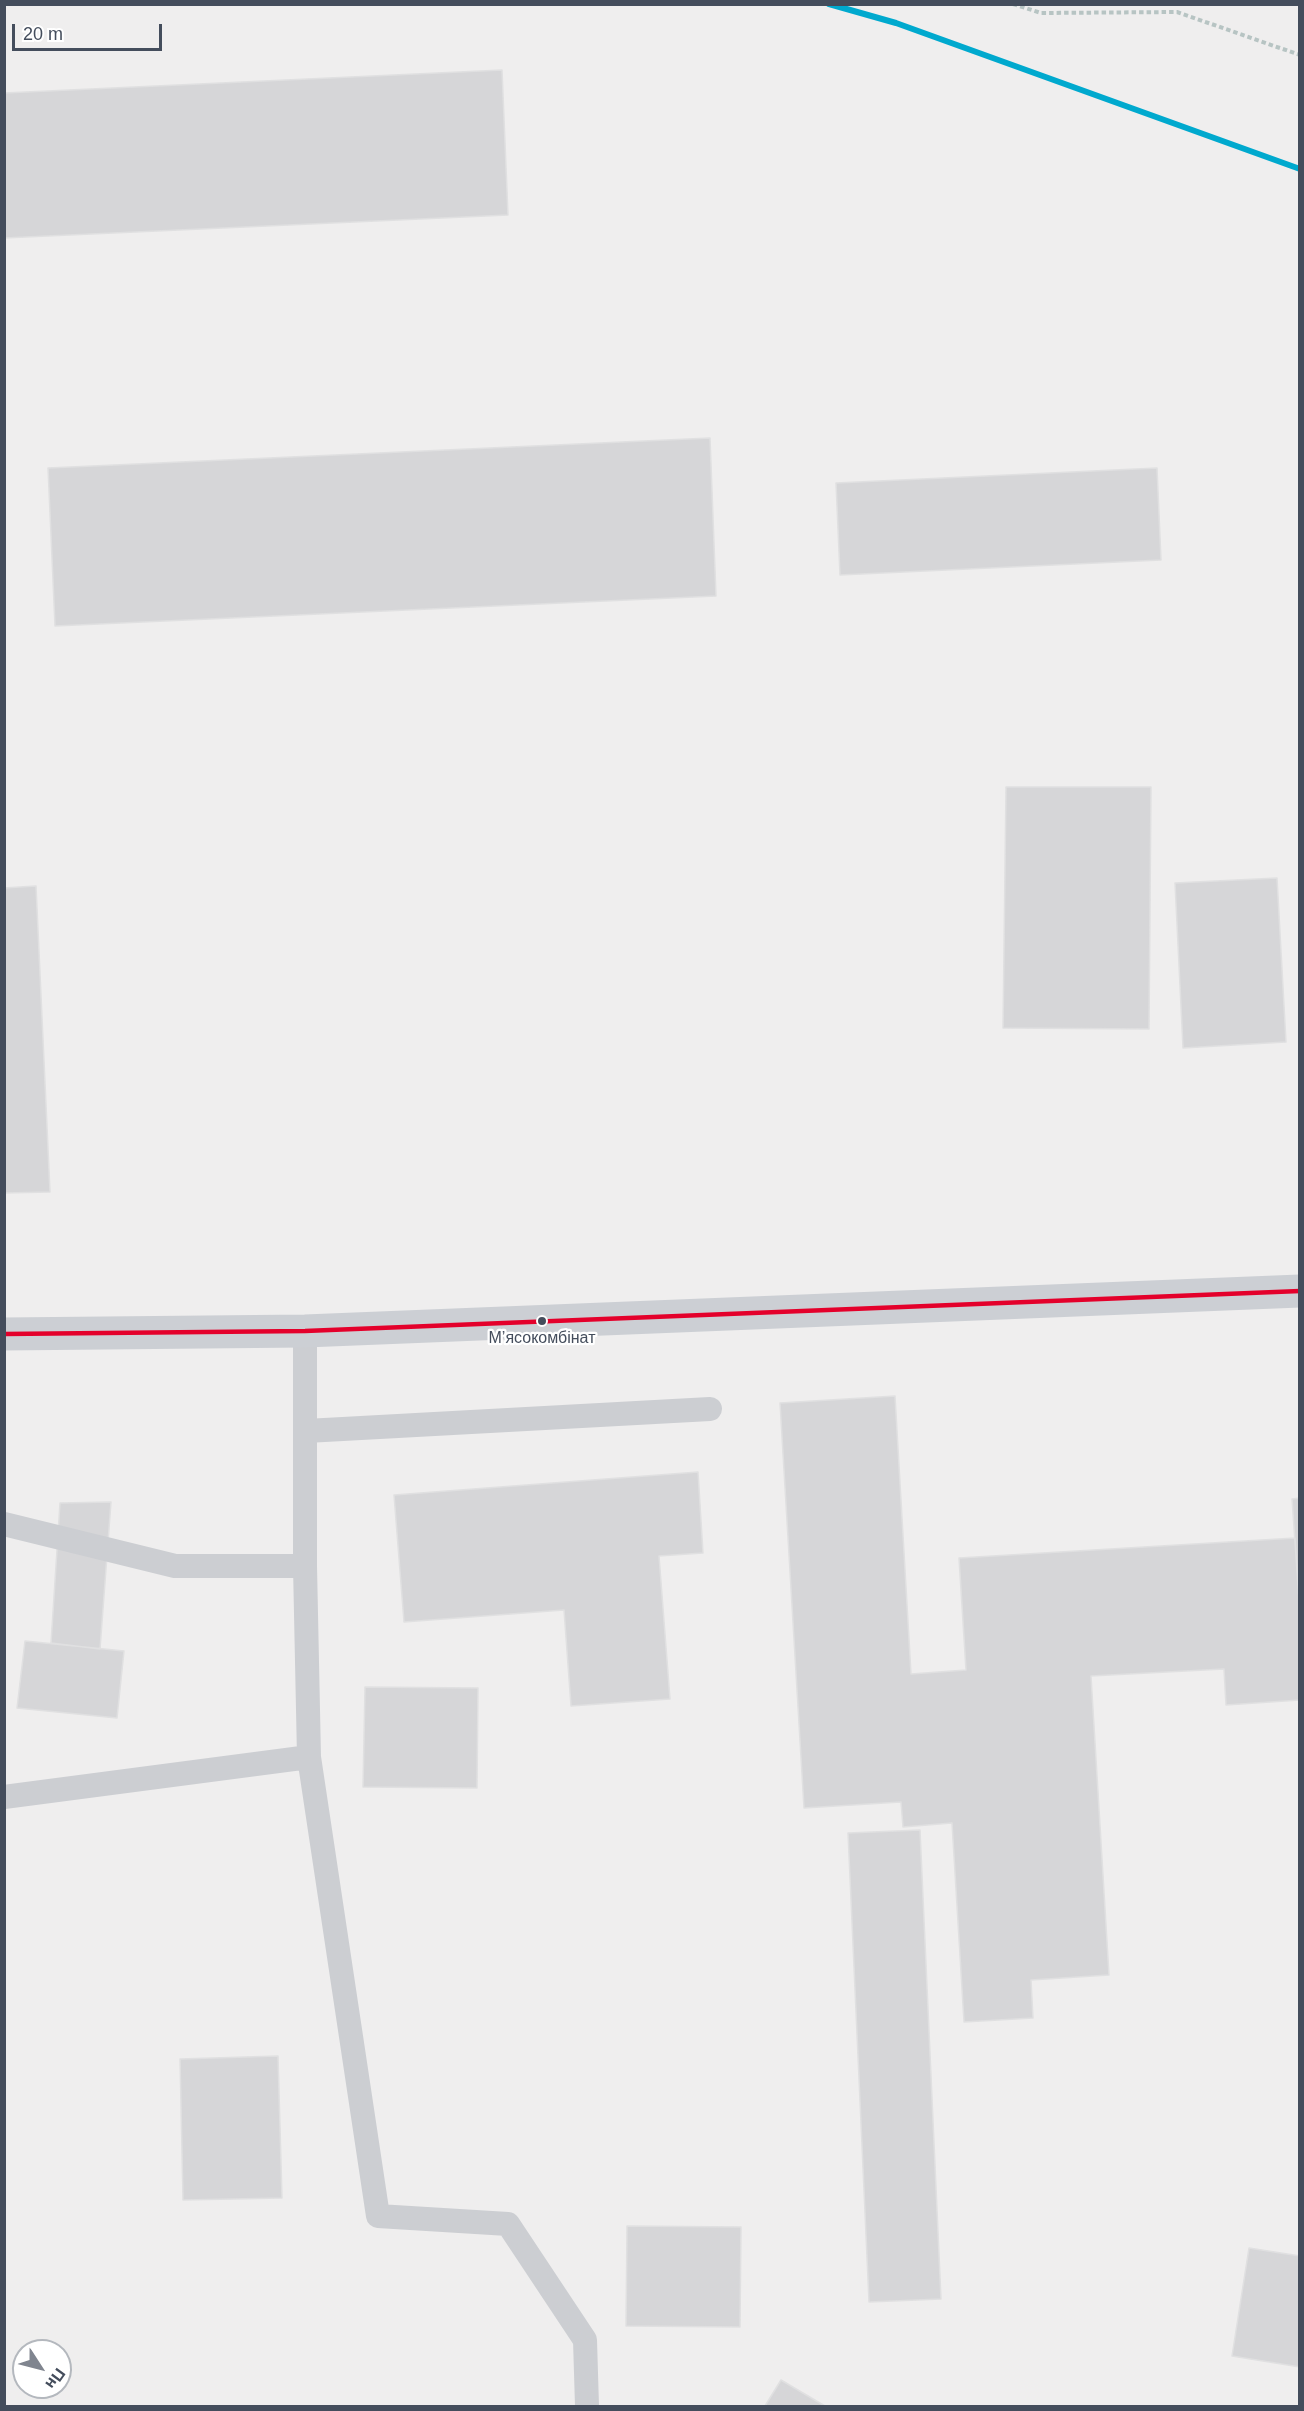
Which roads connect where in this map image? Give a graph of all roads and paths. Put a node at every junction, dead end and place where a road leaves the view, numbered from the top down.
1 (1013, 4) edge
2 (1299, 55) edge
3 (1299, 1291) edge
4 (305, 1331) junction
5 (4, 1334) edge
6 (710, 1409) dead end
7 (306, 1431) junction
8 (4, 1524) edge
9 (305, 1566) junction
10 (309, 1757) junction
11 (4, 1797) edge
12 (587, 2406) edge

1 - 2 path
3 - 4 main road
4 - 5 main road
4 - 7 lane
6 - 7 lane
7 - 9 lane
8 - 9 lane
9 - 10 lane
10 - 11 lane
10 - 12 lane

